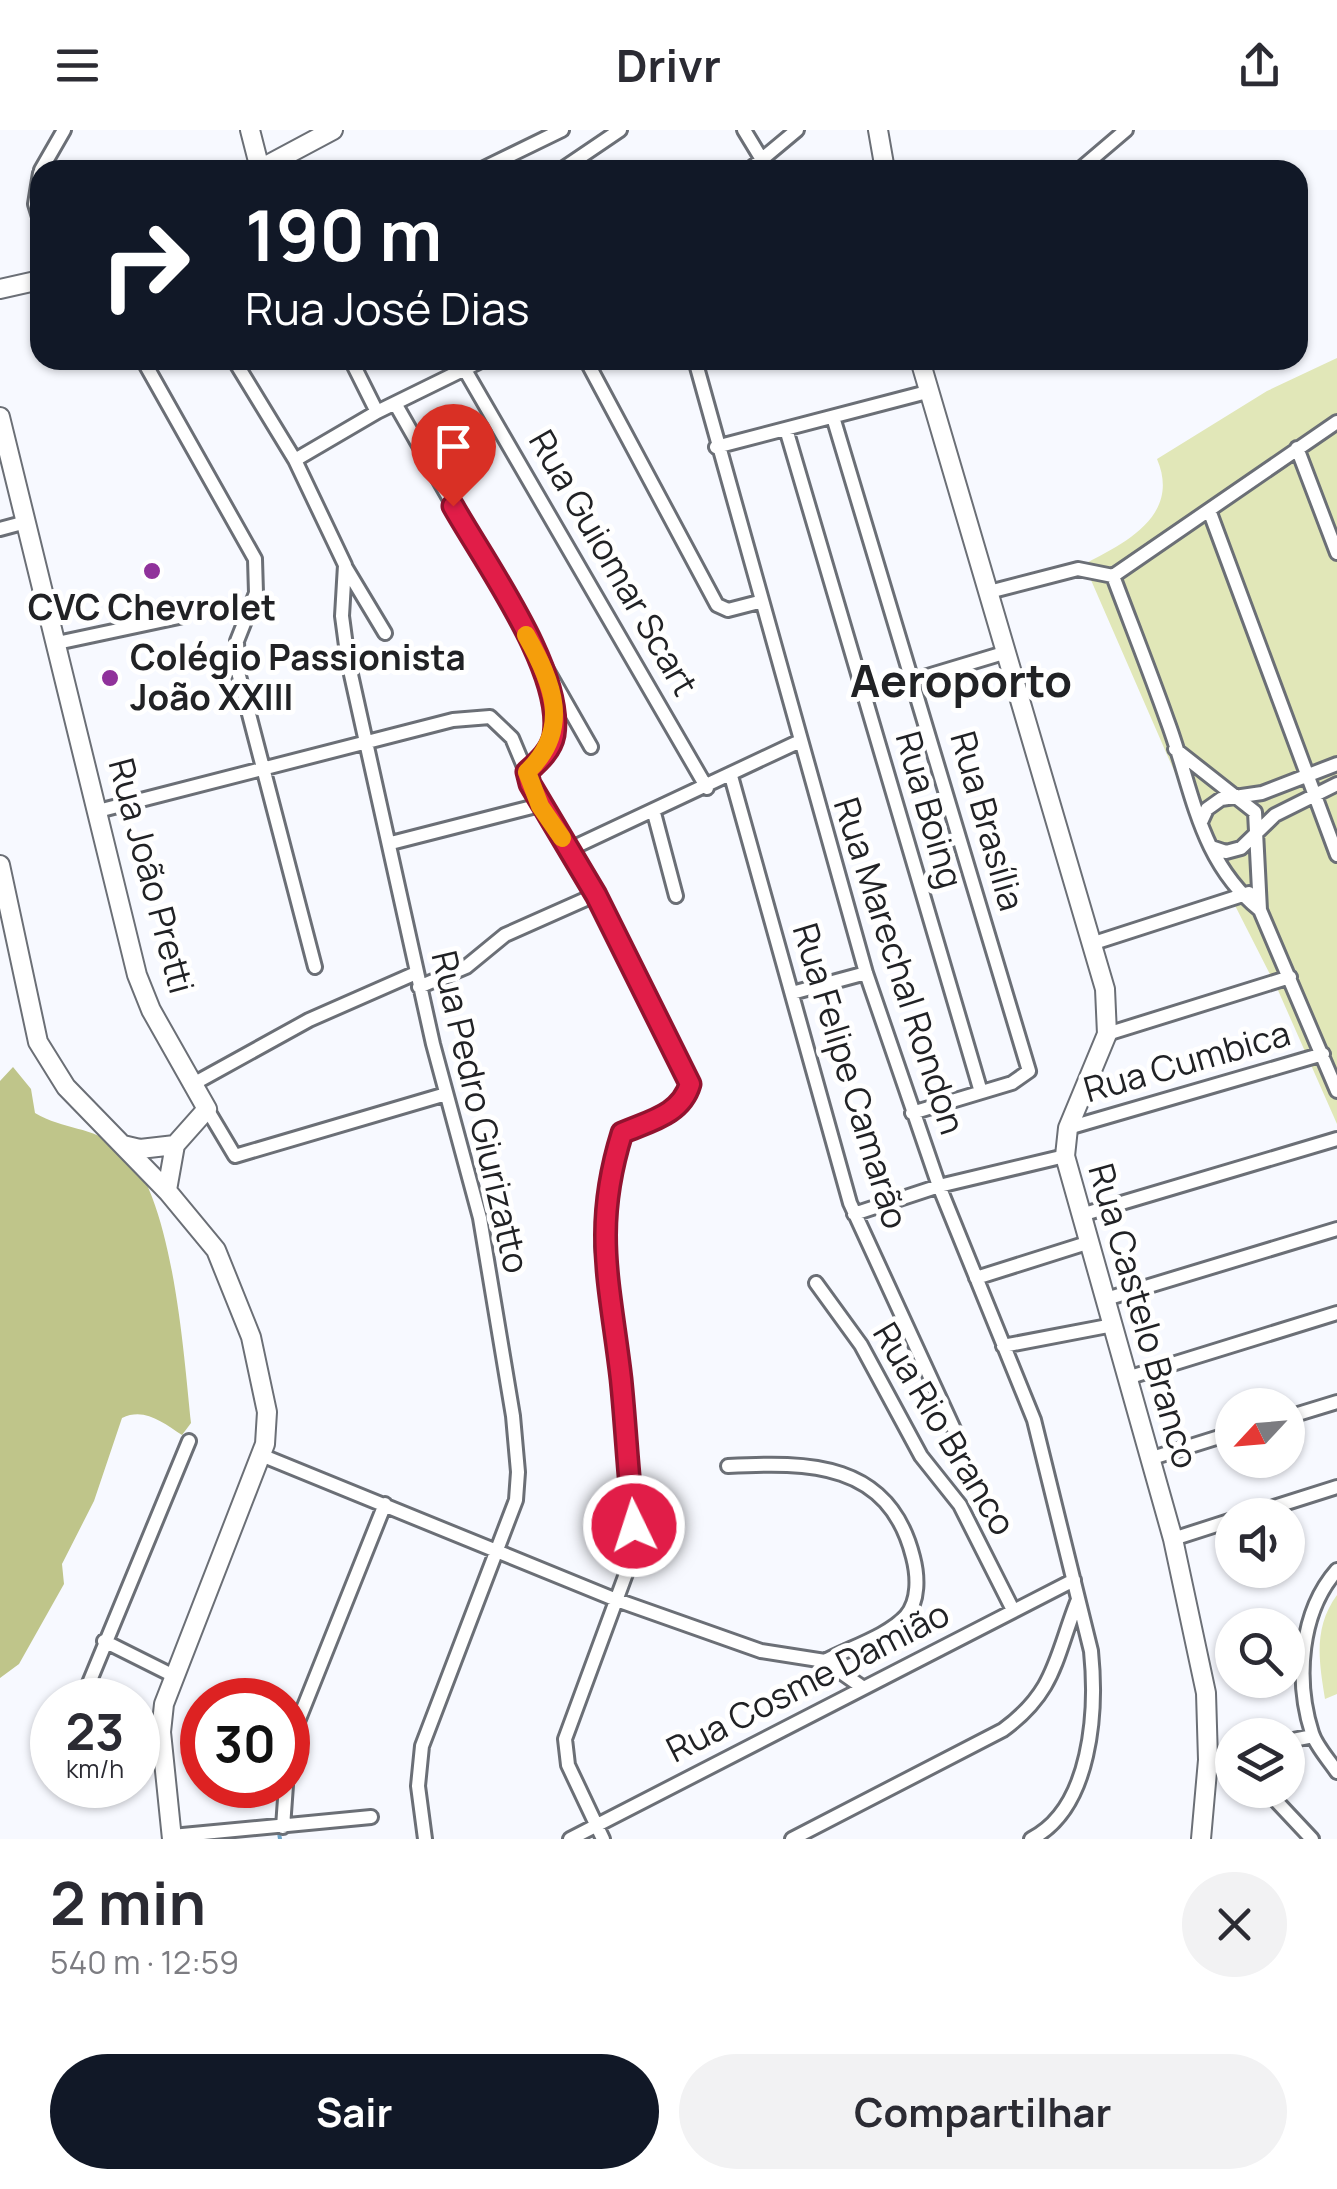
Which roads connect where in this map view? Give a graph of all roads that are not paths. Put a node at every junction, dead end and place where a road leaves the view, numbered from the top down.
1 (64, 130) edge
2 (250, 130) edge
3 (333, 130) edge
4 (562, 130) edge
5 (620, 130) edge
6 (744, 130) edge
7 (797, 130) edge
8 (878, 130) edge
9 (1126, 130) edge
10 (316, 136) edge
11 (761, 158) joint
12 (47, 160) edge
13 (257, 160) edge
14 (276, 160) edge
15 (500, 160) edge
16 (576, 160) edge
17 (883, 160) edge
18 (1091, 160) edge
19 (30, 282) edge
20 (0, 290) edge
21 (148, 370) edge
22 (240, 370) edge
23 (356, 370) edge
24 (465, 370) joint
25 (591, 370) edge
26 (697, 370) edge
27 (922, 370) edge
28 (927, 392) junction
29 (396, 405) junction
30 (377, 412) junction
31 (833, 416) junction
32 (0, 417) edge
33 (1337, 422) edge
34 (786, 429) junction
35 (716, 447) junction
36 (1297, 448) junction
37 (295, 460) junction
38 (1209, 510) junction
39 (26, 522) junction
40 (0, 529) edge
41 (1337, 552) edge
42 (345, 566) junction
43 (1113, 576) junction
44 (989, 592) junction
45 (760, 602) junction
46 (179, 617) dead end
47 (385, 633) dead end
48 (57, 643) junction
49 (1007, 652) junction
50 (548, 674) junction
51 (915, 680) junction
52 (864, 695) junction
53 (368, 742) junction
54 (798, 742) junction
55 (591, 747) dead end
56 (1175, 749) junction
57 (1337, 764) edge
58 (266, 767) junction
59 (527, 772) junction
60 (731, 776) junction
61 (1308, 776) junction
62 (1337, 784) edge
63 (707, 788) junction
64 (1314, 793) junction
65 (1239, 798) junction
66 (540, 806) junction
67 (98, 811) junction
68 (654, 813) junction
69 (1201, 822) junction
70 (1258, 830) junction
71 (391, 843) junction
72 (1211, 847) junction
73 (570, 849) junction
74 (1337, 855) edge
75 (0, 865) edge
76 (1258, 891) junction
77 (596, 895) junction
78 (1242, 895) junction
79 (676, 896) dead end
80 (1260, 910) junction
81 (1094, 944) junction
82 (315, 967) dead end
83 (866, 973) junction
84 (1290, 978) junction
85 (418, 980) junction
86 (792, 993) junction
87 (1106, 1034) junction
88 (1323, 1054) junction
89 (195, 1083) junction
90 (1337, 1091) edge
91 (981, 1092) junction
92 (446, 1094) junction
93 (207, 1109) junction
94 (912, 1112) junction
95 (1068, 1128) junction
96 (1337, 1139) edge
97 (123, 1145) junction
98 (175, 1145) junction
99 (1064, 1156) junction
100 (939, 1186) junction
101 (167, 1190) junction
102 (854, 1214) junction
103 (1081, 1214) junction
104 (1337, 1229) edge
105 (1090, 1242) junction
106 (976, 1278) junction
107 (816, 1283) dead end
108 (1106, 1299) junction
109 (1337, 1312) edge
110 (1113, 1325) junction
111 (1003, 1346) junction
112 (1126, 1378) junction
113 (1337, 1402) edge
114 (1305, 1412) edge
115 (1215, 1439) edge
116 (959, 1440) dead end
117 (189, 1441) dead end
118 (261, 1455) junction
119 (1149, 1458) junction
120 (728, 1466) dead end
121 (1337, 1487) edge
122 (1302, 1498) edge
123 (384, 1504) junction
124 (1215, 1525) edge
125 (1173, 1539) junction
126 (498, 1551) junction
127 (1337, 1570) edge
128 (1074, 1580) junction
129 (614, 1599) junction
130 (1078, 1599) junction
131 (1012, 1610) junction
132 (104, 1641) junction
133 (825, 1661) junction
134 (174, 1676) junction
135 (90, 1678) edge
136 (862, 1687) junction
137 (310, 1689) edge
138 (1313, 1736) junction
139 (1305, 1738) edge
140 (1215, 1759) edge
141 (1208, 1760) junction
142 (1337, 1772) edge
143 (284, 1808) edge
144 (1283, 1808) edge
145 (371, 1817) dead end
146 (596, 1825) junction
147 (283, 1827) junction
148 (172, 1838) edge
149 (425, 1839) edge
150 (570, 1839) edge
151 (603, 1839) edge
152 (792, 1839) edge
153 (1031, 1839) edge
154 (1201, 1839) edge
155 (1312, 1839) edge

1 - 12 street
2 - 13 main road
3 - 10 main road
4 - 15 street
5 - 16 street
6 - 11 street
7 - 11 street
8 - 17 main road
9 - 18 street
10 - 14 main road
19 - 20 main road
21 - 58 street
22 - 37 street, Rua Pedro Giurizatto
23 - 30 street
24 - 29 street
24 - 63 street, Rua Guiomar Scart
25 - 45 street
26 - 35 street, Rua Marechal Rondon
27 - 28 main road, Rua Castelo Branco
28 - 31 street
28 - 44 main road, Rua Castelo Branco
29 - 30 street
29 - 50 street
30 - 37 street
31 - 34 street
31 - 51 street, Rua Brasília
32 - 39 main road, Rua João Pretti
33 - 36 street
34 - 35 street
34 - 52 street, Rua Boing
35 - 45 street, Rua Marechal Rondon
36 - 38 street
36 - 41 street
37 - 42 street, Rua Pedro Giurizatto
38 - 43 street
38 - 61 street
39 - 40 street
39 - 48 main road, Rua João Pretti
42 - 47 street, Rua Pedro Giurizatto
42 - 53 street, Rua Pedro Giurizatto
43 - 44 street
43 - 56 street
44 - 49 main road, Rua Castelo Branco
45 - 54 street, Rua Marechal Rondon
46 - 48 street
48 - 67 main road, Rua João Pretti
49 - 51 street
49 - 81 main road, Rua Castelo Branco
50 - 55 street
50 - 59 street
51 - 52 street
51 - 91 street, Rua Brasília
52 - 91 street, Rua Boing
53 - 58 street
53 - 59 street
53 - 71 street, Rua Pedro Giurizatto
54 - 60 street
54 - 83 street, Rua Marechal Rondon
56 - 65 street
56 - 69 street
57 - 61 street
58 - 67 street
58 - 82 street
59 - 66 street
60 - 63 street
60 - 86 street, Rua Felipe Camarão
61 - 64 street
61 - 65 street
62 - 64 street
63 - 68 street
64 - 70 street
64 - 74 street
65 - 69 street
65 - 70 street
66 - 71 street
66 - 73 street
67 - 89 main road, Rua João Pretti
68 - 73 street
68 - 79 street
69 - 72 street
70 - 72 street
70 - 76 street
71 - 85 street, Rua Pedro Giurizatto
72 - 78 street
73 - 77 street
75 - 97 main road
76 - 78 street
76 - 80 street
77 - 85 street
77 - 129 street
78 - 80 street
78 - 81 street
80 - 84 street
81 - 87 main road, Rua Castelo Branco
83 - 86 street
83 - 94 street, Rua Marechal Rondon
84 - 87 street
84 - 88 street
85 - 89 street
85 - 92 street, Rua Pedro Giurizatto
86 - 102 street, Rua Felipe Camarão
87 - 95 main road, Rua Castelo Branco
88 - 90 street
88 - 95 street, Rua Cumbica
89 - 93 main road, Rua João Pretti
91 - 94 street
92 - 93 street
92 - 126 street, Rua Pedro Giurizatto
93 - 98 main road
94 - 100 street, Rua Marechal Rondon
95 - 99 main road, Rua Castelo Branco
96 - 103 street
97 - 98 main road
97 - 101 main road
98 - 101 main road
99 - 100 street
99 - 103 main road, Rua Castelo Branco
100 - 102 street
100 - 106 street, Rua Marechal Rondon
101 - 118 main road
102 - 116 street, Rua Felipe Camarão
103 - 105 main road, Rua Castelo Branco
104 - 108 street
105 - 106 street
105 - 108 main road, Rua Castelo Branco
106 - 111 street, Rua Marechal Rondon
107 - 131 street, Rua Rio Branco
108 - 110 main road, Rua Castelo Branco
109 - 112 street
110 - 111 street
110 - 112 main road, Rua Castelo Branco
111 - 128 street, Rua Marechal Rondon
112 - 119 main road, Rua Castelo Branco
113 - 114 street
115 - 119 street
117 - 132 street
118 - 123 street
118 - 134 main road
119 - 125 main road, Rua Castelo Branco
120 - 133 street
121 - 122 street
123 - 126 street
123 - 137 street
124 - 125 street
125 - 141 main road, Rua Castelo Branco
126 - 129 street
126 - 149 street, Rua Pedro Giurizatto
127 - 138 street
128 - 130 street, Rua Marechal Rondon
128 - 131 street, Rua Cosme Damião
129 - 133 street
129 - 146 street
130 - 152 street
130 - 153 street, Rua Marechal Rondon
131 - 136 street, Rua Cosme Damião
132 - 134 street
132 - 135 street
133 - 136 street
134 - 148 main road
136 - 146 street, Rua Cosme Damião
138 - 139 street
138 - 142 street
140 - 141 street
141 - 154 main road, Rua Castelo Branco
143 - 147 street
144 - 155 street
145 - 147 street
146 - 150 street, Rua Cosme Damião
146 - 151 street
147 - 148 street

